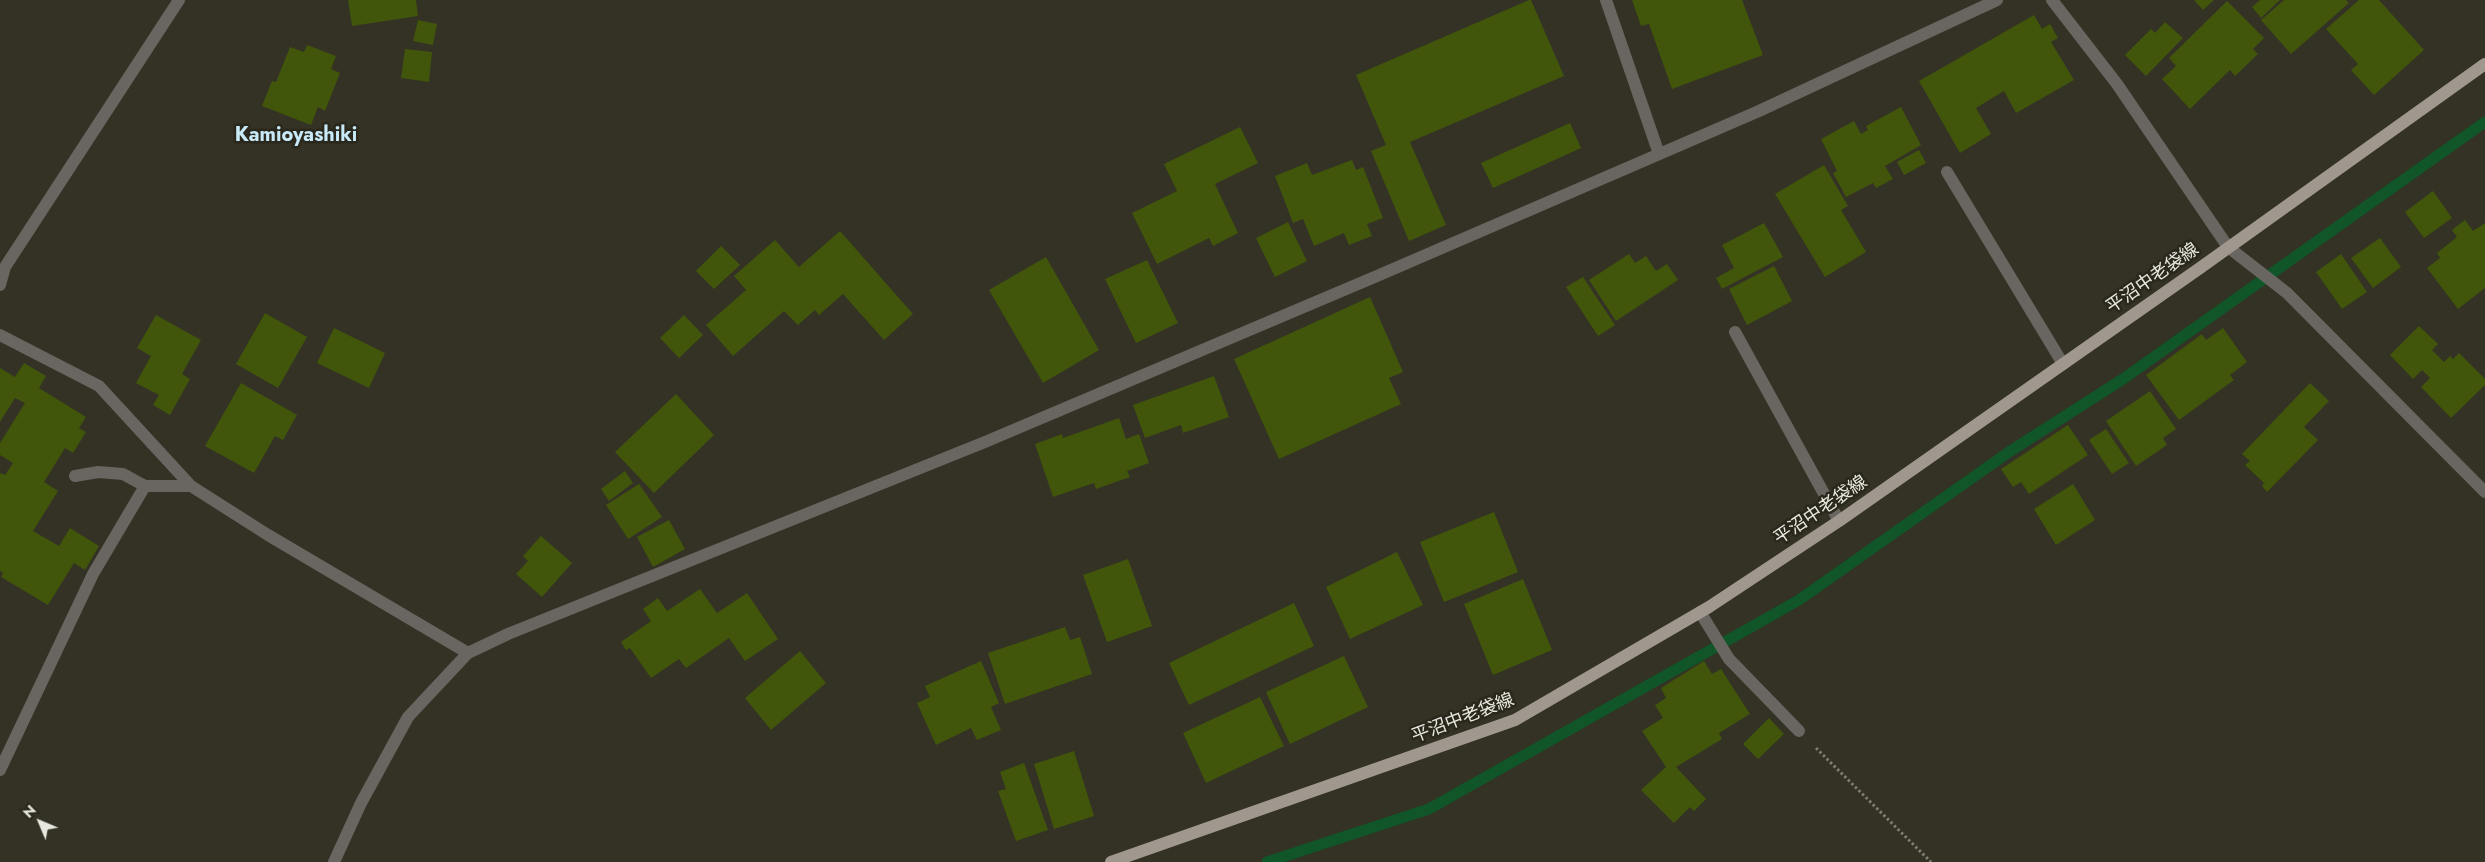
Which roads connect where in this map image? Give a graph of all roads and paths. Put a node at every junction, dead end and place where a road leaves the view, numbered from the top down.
1 (179, 0) edge
2 (1606, 0) edge
3 (1997, 0) edge
4 (2052, 0) edge
5 (2485, 64) edge
6 (1659, 154) junction
7 (1947, 172) dead end
8 (2228, 247) junction
9 (0, 285) edge
10 (1735, 332) dead end
11 (0, 335) edge
12 (2063, 364) junction
13 (75, 476) dead end
14 (145, 486) junction
15 (191, 486) junction
16 (2485, 492) edge
17 (1839, 521) junction
18 (1700, 612) junction
19 (468, 653) junction
20 (1799, 731) joint
21 (0, 770) edge
22 (334, 862) edge
23 (1110, 862) edge
24 (1931, 862) edge

1 - 9 street
2 - 6 street
3 - 6 street
4 - 8 street
5 - 8 main road, 平沼中老袋線
6 - 19 street
7 - 12 street
8 - 12 main road, 平沼中老袋線
8 - 16 street
10 - 17 street
11 - 15 street
12 - 17 main road, 平沼中老袋線
13 - 14 street
14 - 15 street
14 - 21 street
15 - 19 street
17 - 18 main road, 平沼中老袋線
18 - 20 street
18 - 23 main road, 平沼中老袋線
19 - 22 street
20 - 24 path

